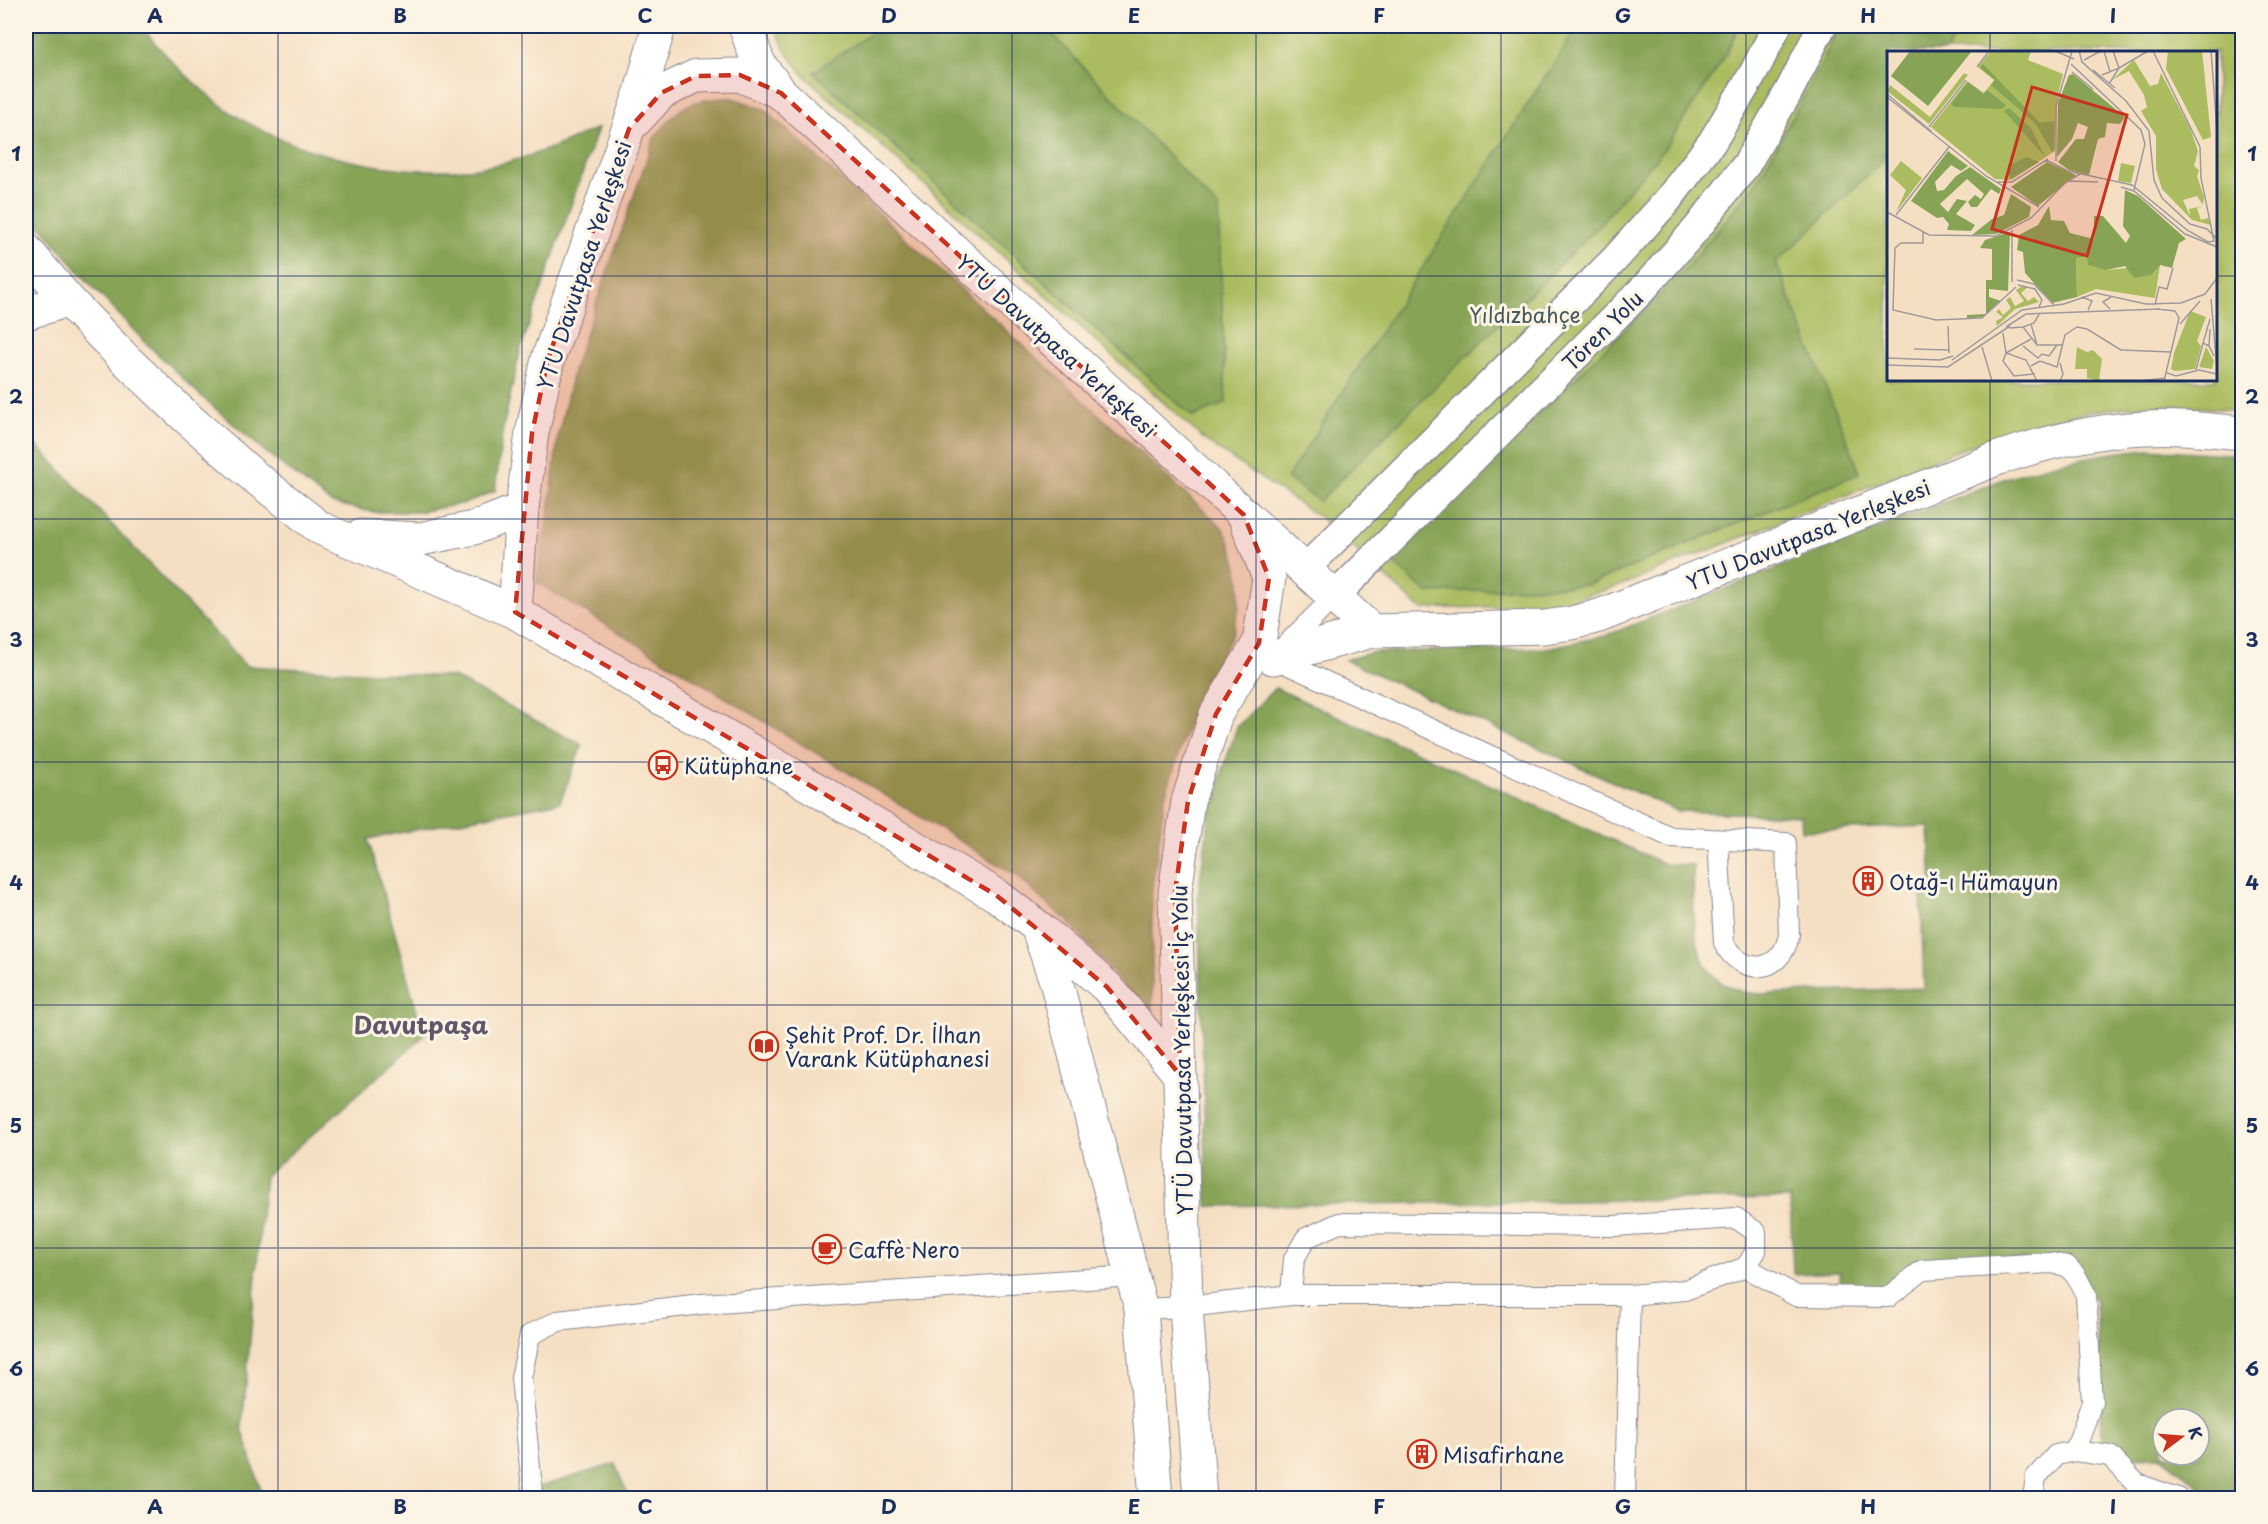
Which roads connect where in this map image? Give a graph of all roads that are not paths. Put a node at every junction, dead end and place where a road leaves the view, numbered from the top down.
1 (659, 26) edge
2 (745, 26) edge
3 (1777, 26) edge
4 (1822, 26) edge
5 (781, 93) junction
6 (629, 129) junction
7 (26, 250) edge
8 (68, 300) junction
9 (26, 313) edge
10 (2242, 433) edge
11 (522, 509) junction
12 (1244, 515) junction
13 (320, 528) junction
14 (1304, 570) junction
15 (1334, 597) junction
16 (515, 612) junction
17 (1372, 631) junction
18 (1273, 658) junction
19 (1216, 714) junction
20 (1718, 840) junction
21 (1038, 927) junction
22 (1180, 1075) junction
23 (1746, 1267) junction
24 (1134, 1276) junction
25 (1291, 1294) junction
26 (1630, 1295) junction
27 (1186, 1307) junction
28 (1142, 1309) junction
29 (2075, 1451) junction
30 (2138, 1491) edge
31 (533, 1498) edge
32 (1156, 1498) edge
33 (1200, 1498) edge
34 (1625, 1498) edge
35 (2033, 1498) edge
36 (2178, 1498) edge

1 - 6 street, YTU Davutpasa Yerleşkesi
2 - 5 street, YTU Davutpasa Yerleşkesi
3 - 14 street, Tören Yolu
4 - 15 street, Tören Yolu
5 - 6 street, YTU Davutpasa Yerleşkesi
5 - 12 street, YTU Davutpasa Yerleşkesi
6 - 11 street, YTU Davutpasa Yerleşkesi
7 - 8 street
8 - 9 street
8 - 13 street
10 - 17 street, YTU Davutpasa Yerleşkesi
11 - 13 street
11 - 16 street, YTU Davutpasa Yerleşkesi
12 - 14 street, YTU Davutpasa Yerleşkesi
12 - 19 street, YTÜ Davutpasa Yerleşkesi İç Yolu
13 - 16 street
14 - 15 street, YTU Davutpasa Yerleşkesi
15 - 17 street, YTU Davutpasa Yerleşkesi
15 - 18 lane, YTU Davutpasa Yerleşkesi
16 - 21 street
17 - 18 street, YTU Davutpasa Yerleşkesi
18 - 19 lane, YTU Davutpasa Yerleşkesi
18 - 20 lane
19 - 22 street, YTÜ Davutpasa Yerleşkesi İç Yolu
20 - 20 lane
21 - 22 street
21 - 24 street
22 - 27 street, YTÜ Davutpasa Yerleşkesi İç Yolu
23 - 25 lane
23 - 26 lane
23 - 29 lane
24 - 28 street
24 - 31 lane
25 - 26 lane
25 - 27 lane
26 - 34 lane
27 - 28 lane
27 - 33 street, YTÜ Davutpasa Yerleşkesi İç Yolu
28 - 32 street
29 - 30 lane
29 - 35 lane
30 - 36 lane

